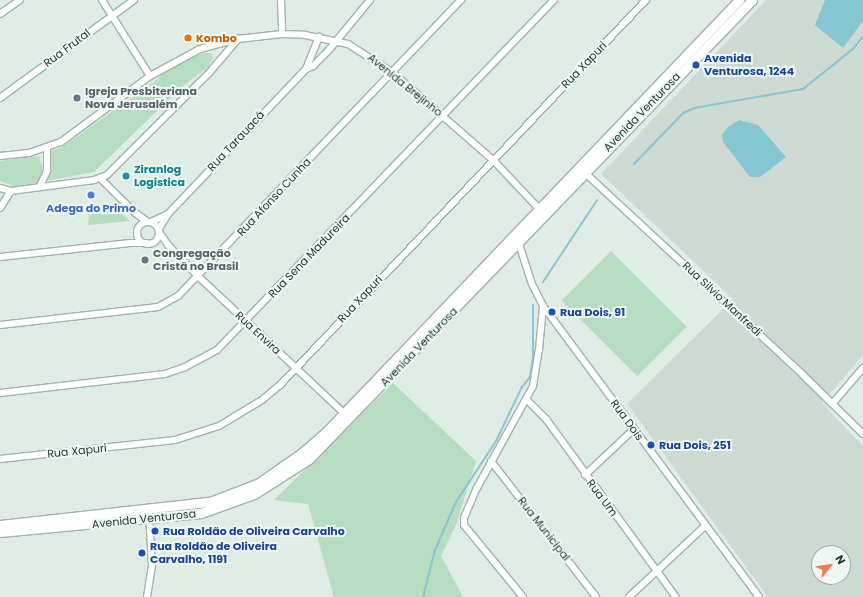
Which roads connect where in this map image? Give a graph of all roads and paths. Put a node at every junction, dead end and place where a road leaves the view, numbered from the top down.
1 (20, 0) edge
2 (102, 0) edge
3 (134, 0) edge
4 (281, 0) edge
5 (370, 0) edge
6 (461, 0) edge
7 (554, 0) edge
8 (646, 0) edge
9 (739, 0) edge
10 (752, 0) edge
11 (0, 14) edge
12 (112, 15) junction
13 (282, 34) junction
14 (319, 37) junction
15 (238, 39) junction
16 (335, 40) junction
17 (306, 69) junction
18 (392, 72) junction
19 (150, 76) junction
20 (0, 98) edge
21 (444, 115) junction
22 (47, 149) junction
23 (0, 156) edge
24 (493, 160) junction
25 (581, 169) junction
26 (100, 178) junction
27 (40, 186) junction
28 (0, 188) edge
29 (11, 192) junction
30 (0, 208) edge
31 (541, 211) junction
32 (134, 212) junction
33 (168, 214) junction
34 (150, 222) junction
35 (141, 225) junction
36 (159, 231) junction
37 (516, 232) junction
38 (138, 235) junction
39 (156, 241) junction
40 (518, 242) junction
41 (130, 243) junction
42 (147, 243) junction
43 (168, 245) junction
44 (0, 257) edge
45 (199, 277) junction
46 (543, 306) junction
47 (246, 322) junction
48 (0, 325) edge
49 (295, 368) junction
50 (863, 368) edge
51 (0, 393) edge
52 (527, 400) junction
53 (833, 403) junction
54 (347, 416) junction
55 (634, 430) junction
56 (863, 434) edge
57 (0, 459) edge
58 (492, 461) junction
59 (585, 475) junction
60 (149, 515) junction
61 (0, 525) edge
62 (705, 526) junction
63 (0, 532) edge
64 (656, 571) junction
65 (147, 597) edge
66 (523, 597) edge
67 (596, 597) edge
68 (630, 597) edge
69 (676, 597) edge
70 (759, 597) edge

1 - 11 street
2 - 12 street
3 - 12 street, Rua Frutal
4 - 13 street
5 - 16 street, Rua Tarauacá
6 - 18 street, Rua Afonso Cunha
7 - 21 street, Rua Sena Madureira
8 - 24 street, Rua Xapuri
9 - 25 street, Avenida Venturosa
10 - 25 street, Avenida Venturosa
12 - 19 street
12 - 20 street, Rua Frutal
13 - 14 street, Avenida Brejinho
13 - 15 street, Avenida Brejinho
14 - 16 street, Avenida Brejinho
14 - 17 street, Rua Tarauacá
15 - 19 street, Avenida Brejinho
15 - 26 street
16 - 17 street, Rua Tarauacá
16 - 18 street, Avenida Brejinho
17 - 33 street, Rua Tarauacá
18 - 21 street, Avenida Brejinho
18 - 45 street, Rua Afonso Cunha
19 - 22 street, Avenida Brejinho
21 - 24 street, Avenida Brejinho
21 - 47 street, Rua Sena Madureira
22 - 23 street, Avenida Brejinho
22 - 27 street
24 - 31 street, Avenida Brejinho
24 - 49 street, Rua Xapuri
25 - 31 street, Avenida Venturosa
25 - 53 street, Rua Silvio Manfredi
26 - 27 street
26 - 32 street
27 - 29 street
28 - 29 street
29 - 30 street
31 - 37 street, Avenida Venturosa
31 - 40 street, Avenida Venturosa
32 - 34 street
32 - 35 street
33 - 34 street, Rua Tarauacá
33 - 36 street, Rua Tarauacá
34 - 35 street
34 - 36 street
35 - 38 street
36 - 39 street
36 - 43 street, Rua Envira
37 - 40 street, Rua Dois
37 - 54 street, Avenida Venturosa
38 - 41 street
38 - 42 street
39 - 42 street
39 - 43 street, Rua Envira
40 - 46 street, Rua Dois
40 - 54 street, Avenida Venturosa
41 - 42 street
41 - 44 street
43 - 45 street, Rua Envira
45 - 47 street, Rua Envira
45 - 48 street, Rua Afonso Cunha
46 - 52 street
46 - 55 street, Rua Dois
47 - 49 street, Rua Envira
47 - 51 street, Rua Sena Madureira
49 - 54 street, Rua Envira
49 - 57 street, Rua Xapuri
50 - 53 street
52 - 58 street
52 - 59 street, Rua Um
53 - 56 street, Rua Silvio Manfredi
54 - 60 street, Avenida Venturosa
55 - 59 street
55 - 62 street, Rua Dois
58 - 66 street
58 - 67 street, Rua Municipal
59 - 64 street, Rua Um
60 - 61 street, Avenida Venturosa
60 - 63 street, Avenida Venturosa
60 - 65 street
62 - 64 street
62 - 70 street, Rua Dois
64 - 68 street
64 - 69 street, Rua Um

